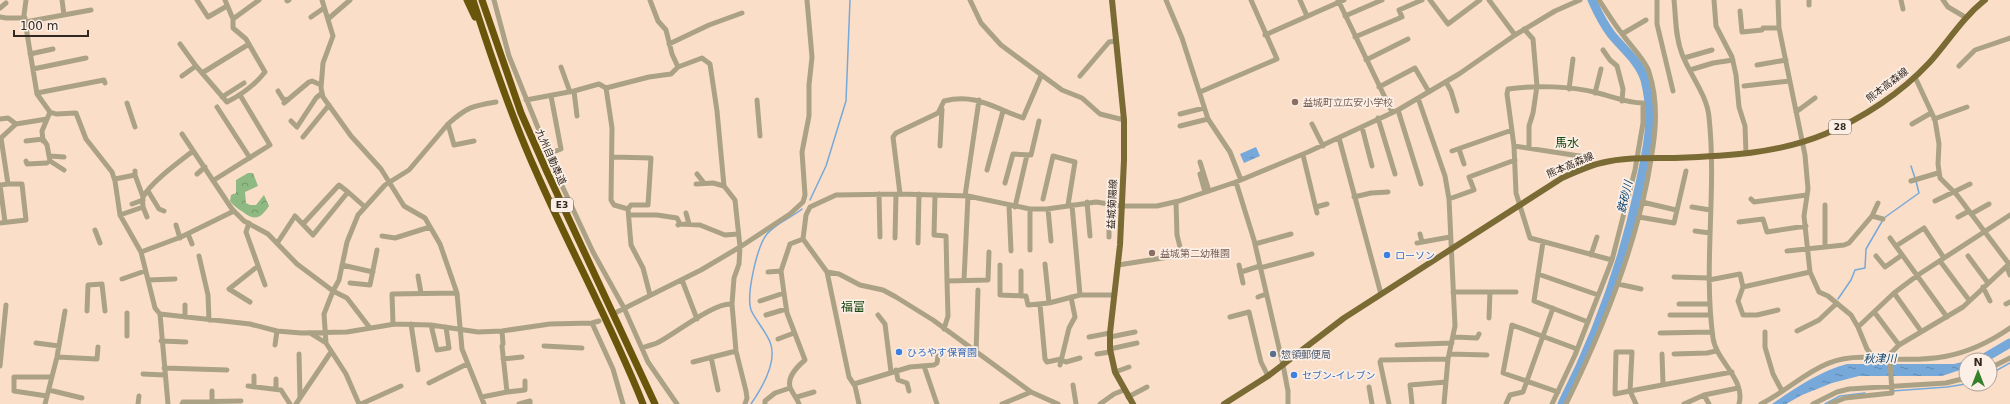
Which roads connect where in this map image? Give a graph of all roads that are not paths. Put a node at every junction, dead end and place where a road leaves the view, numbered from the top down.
1 (26, 0) edge
2 (62, 0) edge
3 (197, 0) edge
4 (225, 0) edge
5 (259, 0) edge
6 (322, 0) edge
7 (350, 0) edge
8 (467, 0) edge
9 (474, 0) edge
10 (482, 0) edge
11 (494, 0) edge
12 (650, 0) edge
13 (807, 0) edge
14 (970, 0) edge
15 (1112, 0) edge
16 (1166, 0) edge
17 (1251, 0) edge
18 (1300, 0) edge
19 (1382, 0) edge
20 (1422, 0) edge
21 (1430, 0) edge
22 (1480, 0) edge
23 (1489, 0) edge
24 (1580, 0) edge
25 (1599, 0) edge
26 (1658, 0) edge
27 (1674, 0) edge
28 (1714, 0) edge
29 (1778, 0) edge
30 (1901, 0) edge
31 (1943, 0) edge
32 (1985, 0) edge
33 (1340, 1) edge
34 (6, 3) dead end
35 (227, 6) junction
36 (0, 8) edge
37 (324, 8) junction
38 (1903, 9) dead end
39 (91, 10) dead end
40 (1740, 11) dead end
41 (742, 12) dead end
42 (64, 15) junction
43 (1307, 16) junction
44 (1345, 16) junction
45 (0, 17) edge
46 (311, 17) dead end
47 (1965, 17) junction
48 (233, 18) junction
49 (328, 19) junction
50 (25, 20) junction
51 (1646, 20) dead end
52 (1779, 28) junction
53 (1524, 29) junction
54 (1265, 34) junction
55 (1622, 34) junction
56 (1515, 35) junction
57 (1355, 38) junction
58 (2010, 38) edge
59 (1408, 39) dead end
60 (1116, 41) junction
61 (180, 44) dead end
62 (249, 44) junction
63 (669, 44) junction
64 (54, 49) dead end
65 (1603, 50) dead end
66 (1712, 50) dead end
67 (30, 54) junction
68 (491, 54) junction
69 (86, 58) dead end
70 (1684, 58) junction
71 (1573, 59) dead end
72 (1366, 60) junction
73 (1733, 60) junction
74 (1786, 60) junction
75 (1757, 65) dead end
76 (196, 66) junction
77 (1959, 66) dead end
78 (561, 67) dead end
79 (678, 67) junction
80 (1600, 69) dead end
81 (33, 70) junction
82 (1690, 70) junction
83 (202, 74) junction
84 (182, 76) dead end
85 (1041, 76) junction
86 (1080, 76) dead end
87 (1915, 77) junction
88 (1790, 81) junction
89 (1446, 82) junction
90 (105, 83) dead end
91 (244, 83) dead end
92 (322, 85) junction
93 (1536, 86) junction
94 (1744, 86) dead end
95 (1379, 87) junction
96 (606, 88) junction
97 (1569, 89) junction
98 (278, 91) dead end
99 (1673, 91) dead end
100 (572, 92) junction
101 (1200, 92) junction
102 (1429, 92) junction
103 (37, 93) junction
104 (322, 93) junction
105 (1595, 93) junction
106 (240, 95) junction
107 (551, 96) junction
108 (222, 97) junction
109 (1418, 98) junction
110 (1815, 98) dead end
111 (526, 100) junction
112 (757, 100) dead end
113 (979, 100) junction
114 (1622, 101) junction
115 (496, 102) dead end
116 (127, 103) dead end
117 (942, 104) junction
118 (329, 105) junction
119 (217, 107) dead end
120 (1966, 107) dead end
121 (1204, 108) junction
122 (1398, 110) junction
123 (1003, 111) junction
124 (1457, 111) dead end
125 (50, 112) junction
126 (1392, 112) junction
127 (1796, 112) junction
128 (1932, 113) junction
129 (1180, 114) dead end
130 (577, 116) dead end
131 (1378, 118) junction
132 (0, 119) edge
133 (1208, 119) junction
134 (1934, 119) junction
135 (47, 120) junction
136 (1124, 120) junction
137 (291, 121) dead end
138 (1040, 121) dead end
139 (16, 124) junction
140 (448, 124) junction
141 (1312, 124) dead end
142 (1912, 124) dead end
143 (1180, 126) dead end
144 (135, 127) dead end
145 (1362, 127) junction
146 (1512, 130) junction
147 (182, 134) dead end
148 (760, 136) dead end
149 (303, 137) dead end
150 (1339, 138) junction
151 (43, 139) junction
152 (26, 141) dead end
153 (474, 141) dead end
154 (1803, 142) junction
155 (940, 146) dead end
156 (1323, 146) junction
157 (1514, 146) junction
158 (1529, 148) junction
159 (1459, 149) junction
160 (193, 151) junction
161 (1452, 151) dead end
162 (1746, 153) junction
163 (548, 154) junction
164 (1027, 155) junction
165 (1303, 155) junction
166 (50, 156) junction
167 (1711, 156) junction
168 (64, 157) dead end
169 (612, 157) junction
170 (1586, 157) dead end
171 (250, 158) junction
172 (1650, 158) junction
173 (1638, 159) junction
174 (26, 160) dead end
175 (1515, 160) junction
176 (1200, 162) dead end
177 (1464, 164) dead end
178 (1372, 166) dead end
179 (205, 167) junction
180 (64, 170) dead end
181 (987, 170) dead end
182 (1686, 171) dead end
183 (1938, 173) junction
184 (197, 174) dead end
185 (697, 174) dead end
186 (1200, 174) dead end
187 (1395, 174) dead end
188 (115, 179) junction
189 (214, 180) junction
190 (1238, 181) junction
191 (1911, 181) dead end
192 (390, 182) junction
193 (704, 183) junction
194 (1005, 183) dead end
195 (8, 184) junction
196 (696, 184) dead end
197 (1421, 184) dead end
198 (1970, 184) dead end
199 (724, 186) junction
200 (148, 191) junction
201 (1207, 191) junction
202 (348, 192) junction
203 (1388, 192) dead end
204 (1954, 192) junction
205 (879, 194) junction
206 (898, 194) junction
207 (919, 194) junction
208 (935, 195) junction
209 (1807, 195) junction
210 (966, 196) junction
211 (1354, 197) junction
212 (143, 198) junction
213 (1043, 199) dead end
214 (1449, 199) junction
215 (1751, 199) dead end
216 (1935, 201) dead end
217 (803, 202) junction
218 (1087, 202) junction
219 (1176, 202) junction
220 (1642, 202) junction
221 (1109, 203) junction
222 (1878, 203) dead end
223 (132, 204) dead end
224 (1327, 204) dead end
225 (1520, 204) junction
226 (1989, 204) dead end
227 (1070, 205) junction
228 (1825, 205) dead end
229 (1012, 206) junction
230 (1122, 206) junction
231 (143, 207) junction
232 (365, 207) junction
233 (810, 207) junction
234 (1692, 207) dead end
235 (628, 209) junction
236 (1030, 209) junction
237 (1048, 209) junction
238 (1676, 210) junction
239 (1710, 210) junction
240 (164, 211) dead end
241 (234, 211) junction
242 (1970, 212) junction
243 (686, 213) dead end
244 (120, 215) junction
245 (629, 216) junction
246 (1872, 216) junction
247 (2010, 216) edge
248 (147, 217) dead end
249 (1639, 217) junction
250 (1958, 217) dead end
251 (1883, 219) dead end
252 (1739, 222) dead end
253 (2, 223) edge
254 (249, 223) junction
255 (303, 224) junction
256 (689, 224) junction
257 (176, 225) dead end
258 (1806, 226) junction
259 (430, 227) junction
260 (95, 230) dead end
261 (1695, 231) dead end
262 (1984, 232) junction
263 (1710, 233) junction
264 (188, 234) junction
265 (738, 234) junction
266 (1291, 234) dead end
267 (1420, 234) dead end
268 (382, 236) dead end
269 (1090, 236) dead end
270 (1109, 237) dead end
271 (1450, 237) junction
272 (1597, 237) dead end
273 (180, 238) junction
274 (880, 238) dead end
275 (895, 238) dead end
276 (1890, 238) dead end
277 (803, 239) junction
278 (1051, 240) dead end
279 (278, 242) junction
280 (1543, 242) junction
281 (918, 243) dead end
282 (100, 244) dead end
283 (192, 244) dead end
284 (1255, 244) junction
285 (1896, 246) junction
286 (740, 248) junction
287 (1825, 248) junction
288 (1451, 249) junction
289 (377, 250) dead end
290 (1030, 250) dead end
291 (1807, 250) junction
292 (1011, 251) dead end
293 (1788, 251) dead end
294 (141, 252) junction
295 (989, 252) dead end
296 (1312, 254) dead end
297 (1591, 254) junction
298 (1902, 255) junction
299 (199, 256) dead end
300 (1876, 256) dead end
301 (1968, 256) dead end
302 (1942, 259) junction
303 (1612, 260) junction
304 (1045, 264) dead end
305 (2008, 264) edge
306 (342, 265) junction
307 (1000, 265) dead end
308 (1118, 265) junction
309 (1239, 265) dead end
310 (258, 266) junction
311 (1260, 267) junction
312 (781, 270) junction
313 (145, 271) junction
314 (1021, 271) dead end
315 (373, 272) junction
316 (768, 272) dead end
317 (827, 272) junction
318 (1241, 272) junction
319 (1810, 272) junction
320 (1538, 274) junction
321 (2010, 275) edge
322 (418, 276) dead end
323 (1918, 276) junction
324 (1674, 277) dead end
325 (122, 279) dead end
326 (175, 279) dead end
327 (1709, 279) junction
328 (148, 280) junction
329 (682, 280) junction
330 (964, 280) junction
331 (947, 281) junction
332 (350, 283) dead end
333 (1243, 283) dead end
334 (1988, 283) junction
335 (1618, 284) junction
336 (265, 285) dead end
337 (1743, 287) junction
338 (1983, 287) junction
339 (1641, 289) dead end
340 (978, 290) dead end
341 (333, 291) junction
342 (1453, 292) junction
343 (1490, 292) junction
344 (1516, 292) dead end
345 (420, 293) junction
346 (457, 293) junction
347 (784, 293) junction
348 (1894, 293) junction
349 (1266, 294) junction
350 (1381, 294) junction
351 (650, 295) junction
352 (1080, 295) junction
353 (1114, 295) junction
354 (1598, 295) junction
355 (1021, 296) junction
356 (1071, 297) junction
357 (1258, 297) dead end
358 (1969, 300) junction
359 (760, 301) dead end
360 (1990, 301) dead end
361 (250, 302) dead end
362 (1049, 303) junction
363 (1837, 303) junction
364 (732, 304) junction
365 (1679, 304) dead end
366 (1710, 304) junction
367 (6, 305) dead end
368 (185, 305) dead end
369 (1040, 305) junction
370 (624, 308) junction
371 (1553, 308) junction
372 (786, 309) junction
373 (1778, 310) dead end
374 (65, 311) dead end
375 (87, 311) dead end
376 (105, 311) dead end
377 (617, 312) dead end
378 (127, 313) dead end
379 (1875, 313) junction
380 (160, 314) junction
381 (766, 315) dead end
382 (878, 315) dead end
383 (1670, 315) dead end
384 (1710, 315) junction
385 (185, 317) junction
386 (1230, 317) dead end
387 (1947, 317) junction
388 (1489, 318) dead end
389 (697, 319) junction
390 (208, 320) junction
391 (599, 322) dead end
392 (1588, 322) junction
393 (592, 323) junction
394 (393, 324) junction
395 (410, 324) junction
396 (431, 325) junction
397 (1858, 327) junction
398 (370, 328) junction
399 (446, 328) junction
400 (2010, 328) edge
401 (944, 329) junction
402 (460, 330) junction
403 (277, 331) junction
404 (502, 331) junction
405 (1797, 331) dead end
406 (1921, 331) junction
407 (307, 332) junction
408 (325, 332) junction
409 (1135, 332) dead end
410 (1712, 332) junction
411 (1765, 332) dead end
412 (794, 333) junction
413 (1660, 333) dead end
414 (1479, 334) dead end
415 (1110, 335) junction
416 (1543, 335) junction
417 (127, 336) dead end
418 (1089, 337) dead end
419 (1454, 337) junction
420 (778, 339) dead end
421 (161, 341) junction
422 (186, 342) dead end
423 (36, 343) dead end
424 (326, 343) junction
425 (1137, 343) dead end
426 (1452, 343) junction
427 (275, 345) dead end
428 (1397, 345) dead end
429 (1899, 345) junction
430 (59, 346) junction
431 (544, 346) dead end
432 (98, 347) dead end
433 (582, 348) dead end
434 (642, 348) junction
435 (1578, 349) junction
436 (736, 351) junction
437 (1110, 351) junction
438 (1716, 351) junction
439 (331, 352) junction
440 (299, 354) dead end
441 (976, 354) junction
442 (1097, 354) dead end
443 (1662, 354) dead end
444 (1674, 354) dead end
445 (938, 356) dead end
446 (1449, 356) junction
447 (1487, 356) dead end
448 (57, 357) junction
449 (522, 357) dead end
450 (711, 357) junction
451 (1080, 358) dead end
452 (1874, 358) junction
453 (2010, 358) edge
454 (503, 359) junction
455 (1888, 360) junction
456 (693, 362) dead end
457 (1061, 362) junction
458 (466, 364) junction
459 (1998, 364) edge
460 (1283, 365) junction
461 (0, 366) edge
462 (924, 366) junction
463 (1129, 367) dead end
464 (164, 368) junction
465 (227, 370) dead end
466 (418, 370) dead end
467 (893, 371) junction
468 (1115, 372) junction
469 (1732, 372) junction
470 (143, 374) dead end
471 (165, 375) junction
472 (254, 376) dead end
473 (1268, 376) junction
474 (52, 377) junction
475 (276, 379) dead end
476 (1958, 380) edge
477 (525, 381) dead end
478 (1527, 381) junction
479 (1446, 382) junction
480 (429, 383) dead end
481 (854, 384) junction
482 (1663, 384) junction
483 (1073, 385) dead end
484 (1891, 385) junction
485 (401, 386) dead end
486 (1369, 387) dead end
487 (790, 388) junction
488 (1147, 388) dead end
489 (1738, 388) junction
490 (276, 389) junction
491 (49, 390) junction
492 (718, 390) dead end
493 (1124, 390) junction
494 (212, 391) dead end
495 (909, 391) dead end
496 (1630, 391) junction
497 (1782, 391) junction
498 (507, 392) junction
499 (814, 392) dead end
500 (1031, 392) junction
501 (1558, 392) junction
502 (1704, 395) junction
503 (47, 396) junction
504 (138, 396) dead end
505 (300, 397) junction
506 (482, 397) junction
507 (797, 397) junction
508 (1128, 397) junction
509 (82, 398) dead end
510 (241, 401) dead end
511 (212, 402) junction
512 (45, 404) edge
513 (138, 404) edge
514 (168, 404) edge
515 (182, 404) edge
516 (290, 404) edge
517 (296, 404) edge
518 (360, 404) edge
519 (484, 404) edge
520 (519, 404) edge
521 (530, 404) edge
522 (622, 404) edge
523 (643, 404) edge
524 (655, 404) edge
525 (677, 404) edge
526 (745, 404) edge
527 (765, 404) edge
528 (799, 404) edge
529 (859, 404) edge
530 (937, 404) edge
531 (1002, 404) edge
532 (1058, 404) edge
533 (1076, 404) edge
534 (1100, 404) edge
535 (1133, 404) edge
536 (1224, 404) edge
537 (1288, 404) edge
538 (1372, 404) edge
539 (1388, 404) edge
540 (1412, 404) edge
541 (1444, 404) edge
542 (1506, 404) edge
543 (1552, 404) edge
544 (1566, 404) edge
545 (1636, 404) edge
546 (1684, 404) edge
547 (1709, 404) edge
548 (1739, 404) edge
549 (1761, 404) edge
550 (1813, 404) edge
551 (1830, 404) edge

1 - 50 street
2 - 42 street
3 - 35 street
4 - 35 street
5 - 48 street
6 - 37 street
7 - 49 street
8 - 68 highway
9 - 68 highway, 九州自動車道 / E3
10 - 524 highway, 九州自動車道 / E3
11 - 111 street
12 - 63 street
13 - 217 street
14 - 85 street
15 - 60 main road, 益城菊陽線
16 - 101 street
17 - 54 street
18 - 43 street
19 - 44 street
20 - 57 street
21 - 22 street
23 - 56 street
24 - 53 street
25 - 55 street
26 - 99 street
27 - 70 street
28 - 73 street
29 - 52 street
30 - 38 street
31 - 47 street
32 - 47 main road, 熊本高森線 / 28
33 - 43 street
33 - 44 street
34 - 36 street
35 - 48 street
37 - 46 street
37 - 49 street
39 - 42 street
40 - 52 street
41 - 63 street
42 - 50 street
43 - 54 street
44 - 57 street
45 - 50 street
47 - 87 main road, 熊本高森線 / 28
48 - 62 street
49 - 92 street
50 - 67 street
51 - 55 street
52 - 74 street
53 - 56 street
53 - 93 street
54 - 101 street
55 - 172 street
56 - 89 street
57 - 72 street
58 - 77 street
59 - 72 street
60 - 86 street
60 - 136 main road, 益城菊陽線
61 - 76 street
62 - 83 street
62 - 106 street
63 - 79 street
64 - 67 street
65 - 114 street
66 - 70 street
67 - 81 street
68 - 523 highway, 九州自動車道 / E3
69 - 81 street
70 - 82 street
71 - 97 street
72 - 95 street
73 - 82 street
73 - 162 street
74 - 75 street
74 - 88 street
76 - 83 street
76 - 84 street
78 - 100 street
79 - 96 street
79 - 199 street
80 - 105 street
81 - 103 street
82 - 167 street
83 - 108 street
85 - 123 street
85 - 136 street
87 - 128 street
87 - 154 main road, 熊本高森線 / 28
88 - 94 street
88 - 127 street
89 - 102 street
89 - 124 street
90 - 103 street
91 - 108 street
92 - 98 street
92 - 104 street
93 - 97 street
93 - 146 street
93 - 158 street
95 - 102 street
95 - 126 street
96 - 100 street
96 - 169 street
97 - 105 street
100 - 107 street
100 - 130 street
101 - 121 street
102 - 109 street
103 - 125 street
104 - 118 street
104 - 137 street
105 - 114 street
106 - 108 street
106 - 171 street
107 - 111 street
107 - 163 street
109 - 122 street
109 - 214 street
110 - 127 street
111 - 163 street
112 - 148 street
113 - 117 street
113 - 123 street
113 - 210 street
114 - 173 street
115 - 140 street
116 - 144 street
117 - 155 street
117 - 206 street
118 - 149 street
118 - 192 street
119 - 171 street
120 - 134 street
121 - 129 street
121 - 133 street
122 - 126 street
122 - 197 street
123 - 181 street
125 - 135 street
125 - 188 street
126 - 131 street
127 - 154 street
128 - 134 street
128 - 142 street
131 - 145 street
131 - 187 street
132 - 139 street
133 - 143 street
133 - 190 street
134 - 183 street
135 - 139 street
135 - 151 street
136 - 230 main road, 益城菊陽線
138 - 164 street
139 - 195 street
140 - 153 street
140 - 192 street
141 - 156 street
145 - 150 street
145 - 178 street
146 - 157 street
146 - 159 street
147 - 160 street
150 - 156 street
150 - 211 street
151 - 152 street
151 - 166 street
151 - 174 street
154 - 162 main road, 熊本高森線 / 28
154 - 209 street
156 - 165 street
157 - 158 street
157 - 175 street
158 - 170 street
159 - 161 street
159 - 177 street
160 - 179 street
160 - 200 street
162 - 167 main road, 熊本高森線 / 28
163 - 370 street
164 - 194 street
164 - 229 street
165 - 190 street
165 - 224 street
166 - 168 street
166 - 180 street
167 - 172 main road, 熊本高森線 / 28
167 - 239 street
169 - 235 street
169 - 235 street
171 - 189 street
172 - 173 main road, 熊本高森線 / 28
172 - 220 street
173 - 225 main road, 熊本高森線 / 28
173 - 303 street
175 - 214 street
175 - 225 street
176 - 201 street
179 - 184 street
179 - 189 street
182 - 238 street
183 - 191 street
183 - 204 street
185 - 193 street
186 - 201 street
188 - 212 street
188 - 244 street
189 - 241 street
190 - 201 street
190 - 284 street
192 - 232 street
192 - 259 street
193 - 196 street
193 - 199 street
195 - 253 street
195 - 253 street
198 - 204 street
199 - 265 street
200 - 212 street
200 - 240 street
201 - 219 street
202 - 232 street
202 - 255 street
202 - 255 street
203 - 211 street
204 - 216 street
204 - 242 street
205 - 206 street
205 - 233 street
205 - 274 street
206 - 207 street
206 - 275 street
207 - 208 street
207 - 281 street
208 - 210 street
208 - 331 street
209 - 215 street
209 - 258 street
210 - 229 street
210 - 330 street
211 - 350 street
212 - 223 street
212 - 231 street
213 - 227 street
214 - 271 street
217 - 233 street
217 - 286 street
218 - 221 street
218 - 227 street
218 - 269 street
219 - 230 street
219 - 308 street
220 - 238 street
220 - 249 street
221 - 230 street
221 - 270 street
222 - 246 street
225 - 280 street
225 - 288 main road, 熊本高森線 / 28
226 - 242 street
227 - 237 street
227 - 352 street
228 - 287 street
229 - 236 street
229 - 292 street
230 - 308 main road, 益城菊陽線
231 - 244 street
231 - 248 street
232 - 306 street
233 - 277 street
234 - 239 street
235 - 245 street
236 - 237 street
236 - 290 street
237 - 278 street
238 - 249 street
239 - 263 street
241 - 254 street
241 - 264 street
242 - 250 street
242 - 262 street
243 - 256 street
244 - 294 street
245 - 256 street
245 - 351 street
246 - 251 street
246 - 287 street
247 - 262 street
249 - 335 street
252 - 258 street
254 - 279 street
254 - 310 street
255 - 279 street
256 - 265 street
257 - 273 street
258 - 291 street
259 - 268 street
259 - 346 street
260 - 282 street
261 - 263 street
262 - 302 street
262 - 305 street
263 - 327 street
264 - 273 street
264 - 283 street
265 - 286 street
266 - 284 street
267 - 271 street
271 - 288 street
272 - 297 street
273 - 294 street
276 - 285 street
277 - 312 street
277 - 317 street
279 - 341 street
280 - 297 street
280 - 320 street
284 - 311 street
285 - 298 street
285 - 302 street
286 - 329 street
286 - 364 street
287 - 291 street
288 - 342 street
288 - 350 main road, 熊本高森線 / 28
289 - 315 street
291 - 293 street
291 - 319 street
294 - 313 street
295 - 330 street
296 - 311 street
297 - 303 street
298 - 300 street
298 - 323 street
299 - 390 street
301 - 334 street
302 - 323 street
302 - 358 street
303 - 354 street
304 - 362 street
305 - 321 street
305 - 334 street
306 - 315 street
306 - 341 street
307 - 355 street
308 - 353 main road, 益城菊陽線
309 - 318 street
310 - 336 street
310 - 361 street
311 - 318 street
311 - 349 street
312 - 316 street
312 - 347 street
313 - 325 street
313 - 328 street
314 - 355 street
315 - 332 street
317 - 401 street
317 - 481 street
318 - 333 street
319 - 337 street
319 - 363 street
320 - 354 street
320 - 371 street
322 - 345 street
323 - 348 street
323 - 387 street
324 - 327 street
326 - 328 street
327 - 337 street
327 - 366 street
328 - 380 street
329 - 351 street
329 - 389 street
330 - 331 street
331 - 401 street
334 - 338 street
335 - 339 street
335 - 544 street
337 - 373 street
338 - 358 street
338 - 360 street
340 - 441 street
341 - 398 street
341 - 408 street
342 - 343 street
342 - 419 street
343 - 344 street
343 - 388 street
345 - 346 street
345 - 394 street
346 - 402 street
347 - 359 street
347 - 372 street
348 - 379 street
348 - 406 street
349 - 357 street
349 - 460 street
350 - 460 main road, 熊本高森線 / 28
351 - 370 street
352 - 353 street
352 - 356 street
353 - 415 main road, 益城菊陽線
354 - 392 street
355 - 369 street
356 - 362 street
356 - 457 street
358 - 387 street
362 - 369 street
363 - 397 street
363 - 405 street
364 - 389 street
364 - 436 street
365 - 366 street
366 - 384 street
367 - 461 street
368 - 385 street
369 - 457 street
370 - 377 street
370 - 434 street
371 - 392 street
371 - 416 street
372 - 381 street
372 - 412 street
374 - 430 street
375 - 376 street
378 - 417 street
379 - 397 street
379 - 429 street
380 - 385 street
380 - 421 street
382 - 467 street
383 - 384 street
384 - 410 street
385 - 390 street
386 - 473 street
387 - 406 street
389 - 434 street
390 - 403 street
391 - 393 street
392 - 435 street
393 - 404 street
393 - 522 street
394 - 395 street
394 - 398 street
395 - 396 street
395 - 466 street
396 - 399 street
396 - 399 street
397 - 452 street
398 - 408 street
399 - 402 street
400 - 455 street
401 - 441 street
402 - 404 street
402 - 458 street
403 - 407 street
403 - 427 street
404 - 454 street
406 - 429 street
407 - 408 street
407 - 424 street
408 - 424 street
409 - 415 street
410 - 413 street
410 - 438 street
411 - 497 street
412 - 420 street
412 - 487 street
414 - 419 street
415 - 418 street
415 - 437 main road, 益城菊陽線
416 - 435 street
416 - 478 street
416 - 478 street
419 - 426 street
421 - 422 street
421 - 464 street
423 - 430 street
424 - 439 street
425 - 437 street
426 - 428 street
426 - 446 street
429 - 455 street
430 - 448 street
431 - 433 street
432 - 448 street
434 - 525 street
435 - 501 street
436 - 450 street
436 - 526 street
437 - 442 street
437 - 468 main road, 益城菊陽線
438 - 444 street
438 - 469 street
439 - 505 street
439 - 518 street
440 - 505 street
441 - 500 street
443 - 482 street
445 - 462 street
446 - 447 street
446 - 479 street
446 - 539 street
448 - 474 street
449 - 454 street
450 - 456 street
450 - 492 street
451 - 457 street
452 - 455 street
452 - 497 street
453 - 459 street
454 - 498 street
455 - 484 street
458 - 480 street
458 - 506 street
460 - 473 main road, 熊本高森線 / 28
460 - 537 street
462 - 467 street
462 - 530 street
463 - 468 street
464 - 465 street
464 - 471 street
467 - 481 street
467 - 495 street
468 - 493 main road, 益城菊陽線
469 - 482 street
469 - 489 street
470 - 471 street
471 - 514 street
472 - 490 street
473 - 536 main road, 熊本高森線 / 28
474 - 491 street
474 - 503 street
475 - 490 street
476 - 484 street
477 - 498 street
478 - 501 street
478 - 542 street
479 - 540 street
479 - 541 street
481 - 529 street
482 - 496 street
483 - 533 street
484 - 550 street
484 - 551 street
485 - 518 street
486 - 538 street
487 - 507 street
487 - 527 street
488 - 508 street
489 - 502 street
489 - 548 street
490 - 516 street
491 - 503 street
491 - 509 street
493 - 508 main road, 益城菊陽線
493 - 534 street
494 - 511 street
496 - 496 street
496 - 545 street
497 - 549 street
498 - 506 street
499 - 507 street
500 - 531 street
500 - 532 street
501 - 543 street
502 - 546 street
502 - 547 street
503 - 512 street
504 - 513 street
505 - 517 street
506 - 519 street
507 - 528 street
508 - 535 main road, 益城菊陽線
510 - 511 street
511 - 515 street
520 - 521 street

